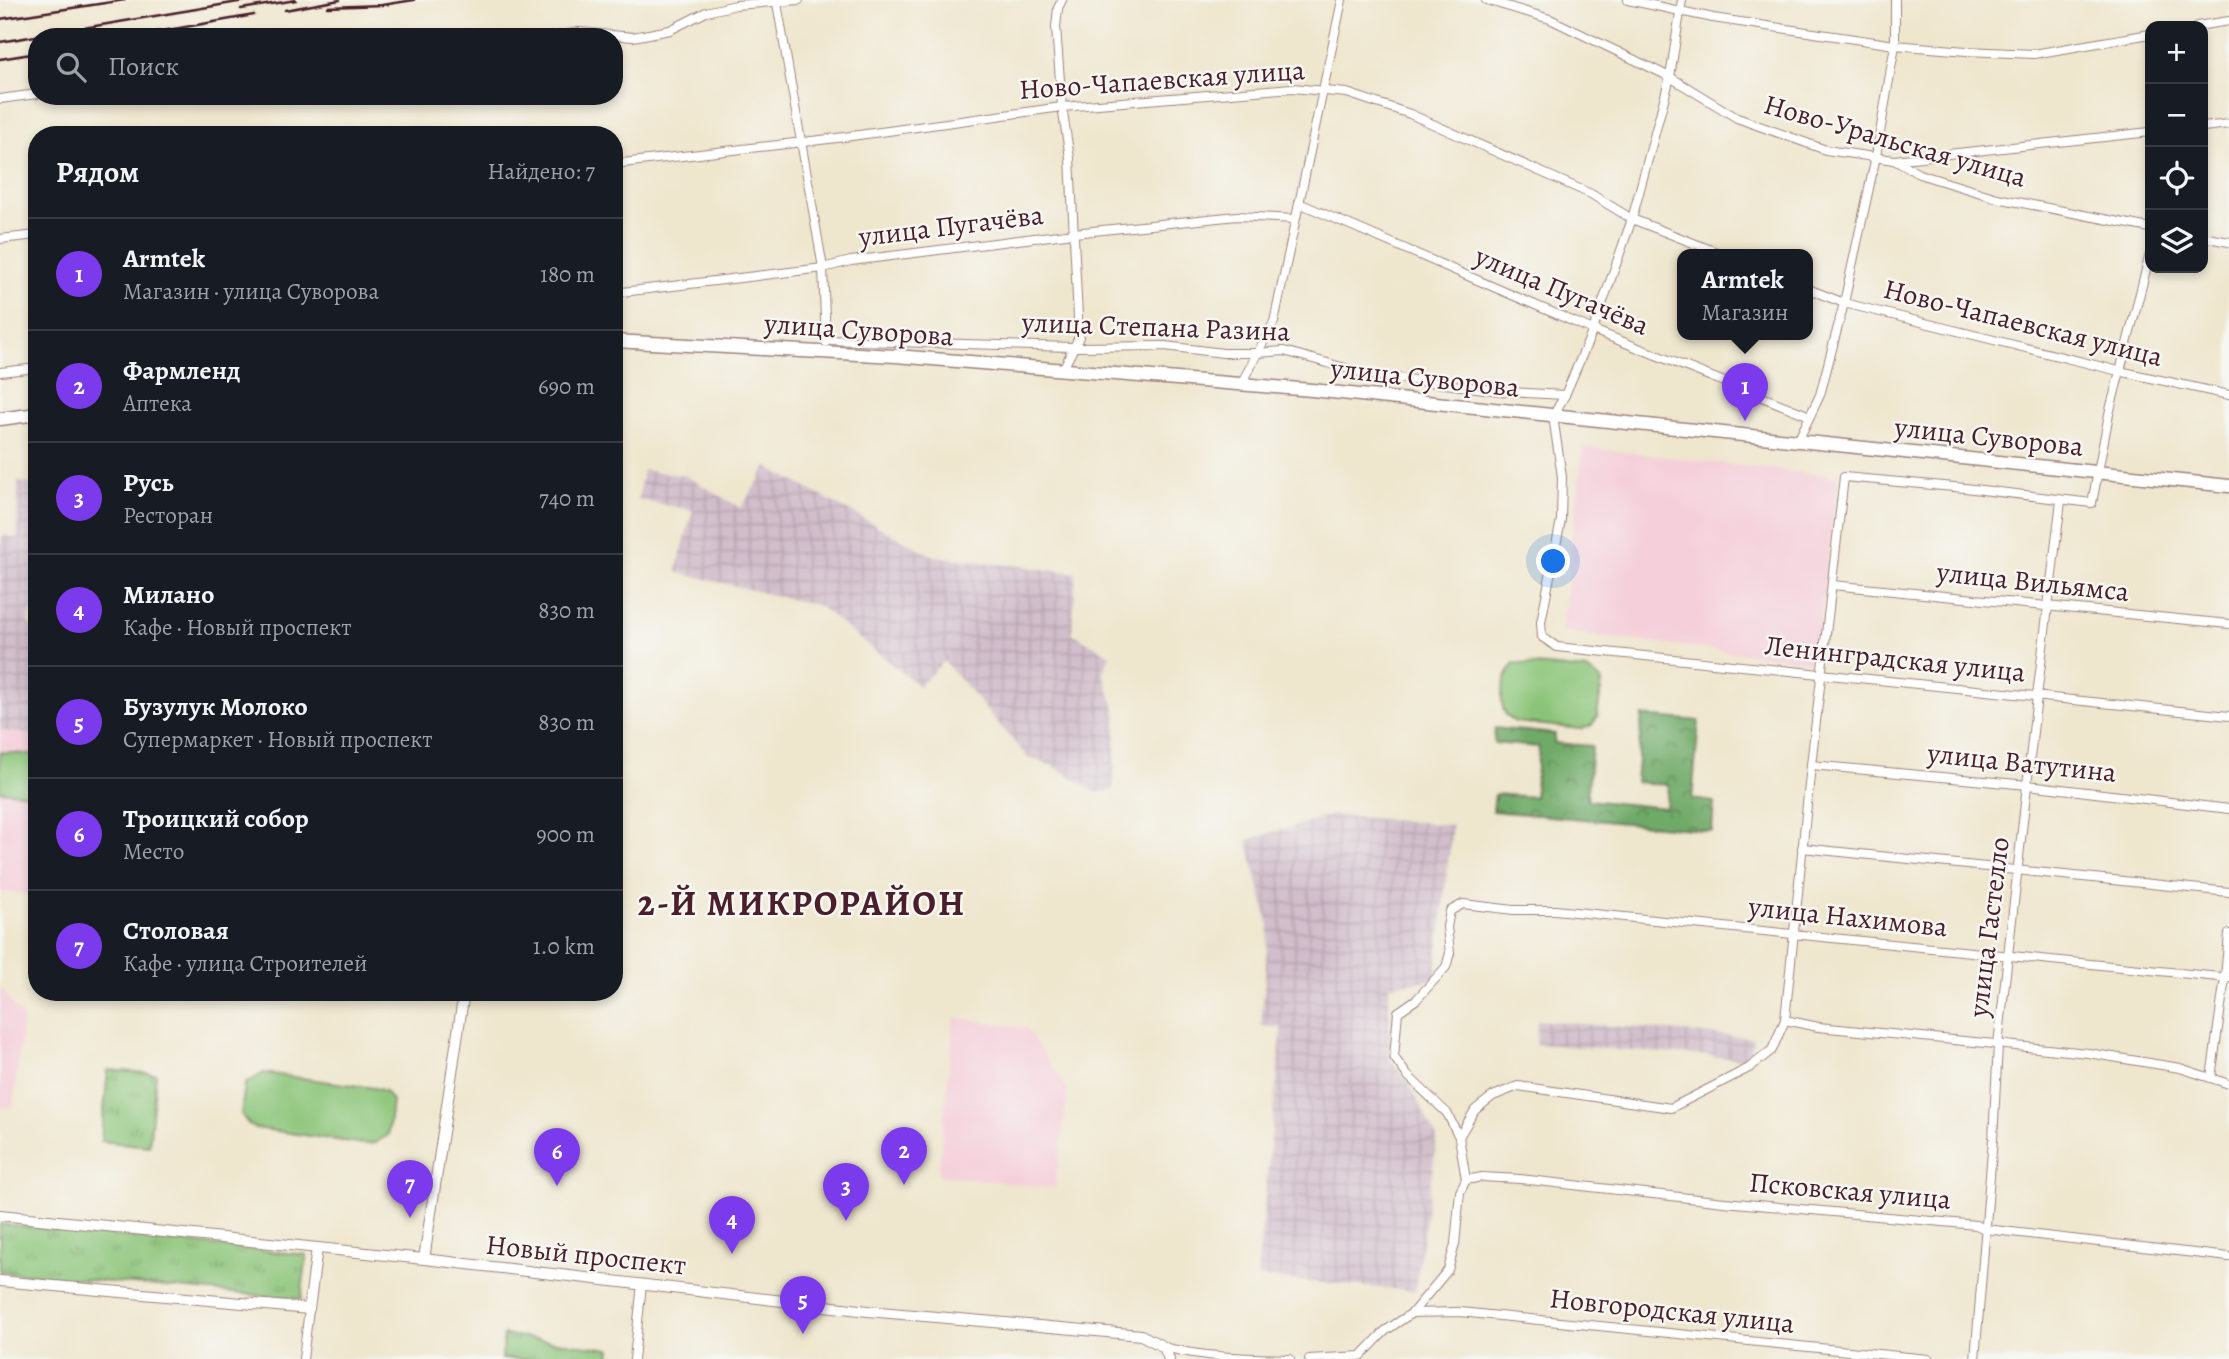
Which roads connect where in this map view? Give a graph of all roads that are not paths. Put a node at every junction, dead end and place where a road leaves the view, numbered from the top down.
1 (799, 0) edge
2 (1062, 0) edge
3 (1342, 0) edge
4 (1486, 0) edge
5 (1628, 0) edge
6 (1682, 0) edge
7 (1895, 0) edge
8 (777, 3) junction
9 (1681, 11) junction
10 (2229, 21) edge
11 (2208, 24) edge
12 (2145, 35) edge
13 (623, 36) edge
14 (1895, 44) junction
15 (1670, 77) junction
16 (1324, 91) junction
17 (28, 95) edge
18 (0, 99) edge
19 (1062, 107) junction
20 (2229, 124) edge
21 (2208, 126) edge
22 (2145, 133) edge
23 (800, 142) junction
24 (1876, 156) junction
25 (1894, 160) junction
26 (623, 163) edge
27 (1299, 203) junction
28 (1296, 219) junction
29 (1632, 219) junction
30 (2145, 227) edge
31 (1074, 233) junction
32 (28, 237) edge
33 (2208, 238) edge
34 (0, 239) edge
35 (2229, 242) edge
36 (1709, 249) edge
37 (823, 268) junction
38 (2145, 273) edge
39 (1813, 291) edge
40 (623, 292) edge
41 (1844, 303) junction
42 (1593, 330) junction
43 (623, 341) edge
44 (826, 346) junction
45 (1073, 347) junction
46 (1257, 353) junction
47 (28, 369) edge
48 (1063, 369) junction
49 (2119, 371) junction
50 (0, 372) edge
51 (1241, 384) junction
52 (1565, 395) junction
53 (2229, 395) edge
54 (28, 415) edge
55 (1553, 416) junction
56 (1810, 416) junction
57 (0, 419) edge
58 (1798, 441) junction
59 (2097, 473) junction
60 (2229, 486) edge
61 (2061, 501) junction
62 (1832, 585) junction
63 (2048, 607) junction
64 (2229, 624) edge
65 (1821, 675) junction
66 (2037, 696) junction
67 (2229, 716) edge
68 (1811, 765) junction
69 (2028, 785) junction
70 (2229, 809) edge
71 (1802, 848) junction
72 (2018, 871) junction
73 (2229, 892) edge
74 (1795, 934) junction
75 (2229, 934) edge
76 (2007, 956) junction
77 (2227, 978) edge
78 (463, 1001) edge
79 (1784, 1020) junction
80 (1998, 1045) junction
81 (2211, 1078) junction
82 (2229, 1084) edge
83 (1459, 1137) junction
84 (1466, 1180) junction
85 (0, 1215) edge
86 (1985, 1229) junction
87 (317, 1248) junction
88 (2229, 1257) edge
89 (424, 1259) junction
90 (0, 1281) edge
91 (642, 1284) junction
92 (309, 1309) junction
93 (1412, 1313) junction
94 (1164, 1347) junction
95 (1362, 1358) edge
96 (303, 1359) edge
97 (634, 1359) edge
98 (1169, 1359) edge
99 (1290, 1359) edge
100 (1308, 1359) edge
101 (1928, 1359) edge
102 (1975, 1359) edge

1 - 8 street
2 - 19 street
3 - 16 street
4 - 15 street, Ново-Уральская улица
5 - 9 street
6 - 9 street
7 - 14 street
8 - 13 street
8 - 23 street
9 - 14 street
9 - 15 street
10 - 11 street
12 - 14 street
14 - 24 street
15 - 24 street, Ново-Уральская улица
15 - 29 street
16 - 19 street, Ново-Чапаевская улица
16 - 27 street
16 - 29 street, Ново-Чапаевская улица
17 - 18 street
19 - 23 street, Ново-Чапаевская улица
19 - 31 street
20 - 21 street
22 - 25 street
23 - 26 street, Ново-Чапаевская улица
23 - 37 street
24 - 25 street, Ново-Уральская улица
24 - 41 street
25 - 30 street, Ново-Уральская улица
27 - 28 street
27 - 42 street, улица Пугачёва
28 - 31 street, улица Пугачёва
28 - 46 street
29 - 36 street, Ново-Чапаевская улица
29 - 42 street
31 - 37 street, улица Пугачёва
31 - 45 street
32 - 34 street
33 - 35 street
37 - 40 street, улица Пугачёва
37 - 44 street
38 - 49 street
39 - 41 street, Ново-Чапаевская улица
41 - 49 street, Ново-Чапаевская улица
41 - 56 street
42 - 52 street
42 - 56 street, улица Пугачёва
43 - 44 main road, улица Суворова
44 - 45 street, улица Степана Разина
44 - 48 main road, улица Суворова
45 - 46 street, улица Степана Разина
45 - 48 street
46 - 51 street
46 - 52 street, улица Степана Разина
47 - 50 street
48 - 51 main road, улица Суворова
49 - 53 street, Ново-Чапаевская улица
49 - 59 street
51 - 55 main road, улица Суворова
52 - 55 street
54 - 57 main road
55 - 58 main road, улица Суворова
55 - 65 street, Ленинградская улица
56 - 58 street
58 - 59 main road, улица Суворова
59 - 60 main road, улица Суворова
59 - 61 street
61 - 62 street
61 - 63 street, улица Гастелло
62 - 63 street, улица Вильямса
62 - 65 street
63 - 64 street, улица Вильямса
63 - 66 street, улица Гастелло
65 - 66 street, Ленинградская улица
65 - 68 street
66 - 67 street, Ленинградская улица
66 - 69 street, улица Гастелло
68 - 69 street, улица Ватутина
68 - 71 street
69 - 70 street, улица Ватутина
69 - 72 street, улица Гастелло
71 - 72 street
71 - 74 street
72 - 73 street
72 - 76 street, улица Гастелло
74 - 76 street, улица Нахимова
74 - 79 street
74 - 83 street, улица Нахимова
75 - 77 street
76 - 77 street, улица Нахимова
76 - 80 street, улица Гастелло
77 - 81 street
78 - 89 street
79 - 80 street
79 - 83 street
80 - 81 street
80 - 86 street, улица Гастелло
81 - 82 street
83 - 84 street
84 - 86 street, Псковская улица
84 - 93 street
85 - 87 street, Новый проспект
86 - 88 street, Псковская улица
86 - 102 street, улица Гастелло
87 - 89 street, Новый проспект
87 - 92 street
89 - 91 street, Новый проспект
90 - 92 street
91 - 94 street, Новый проспект
91 - 97 street
92 - 96 street
93 - 95 street
93 - 101 street, Новгородская улица
94 - 98 street
94 - 99 street
95 - 100 street

